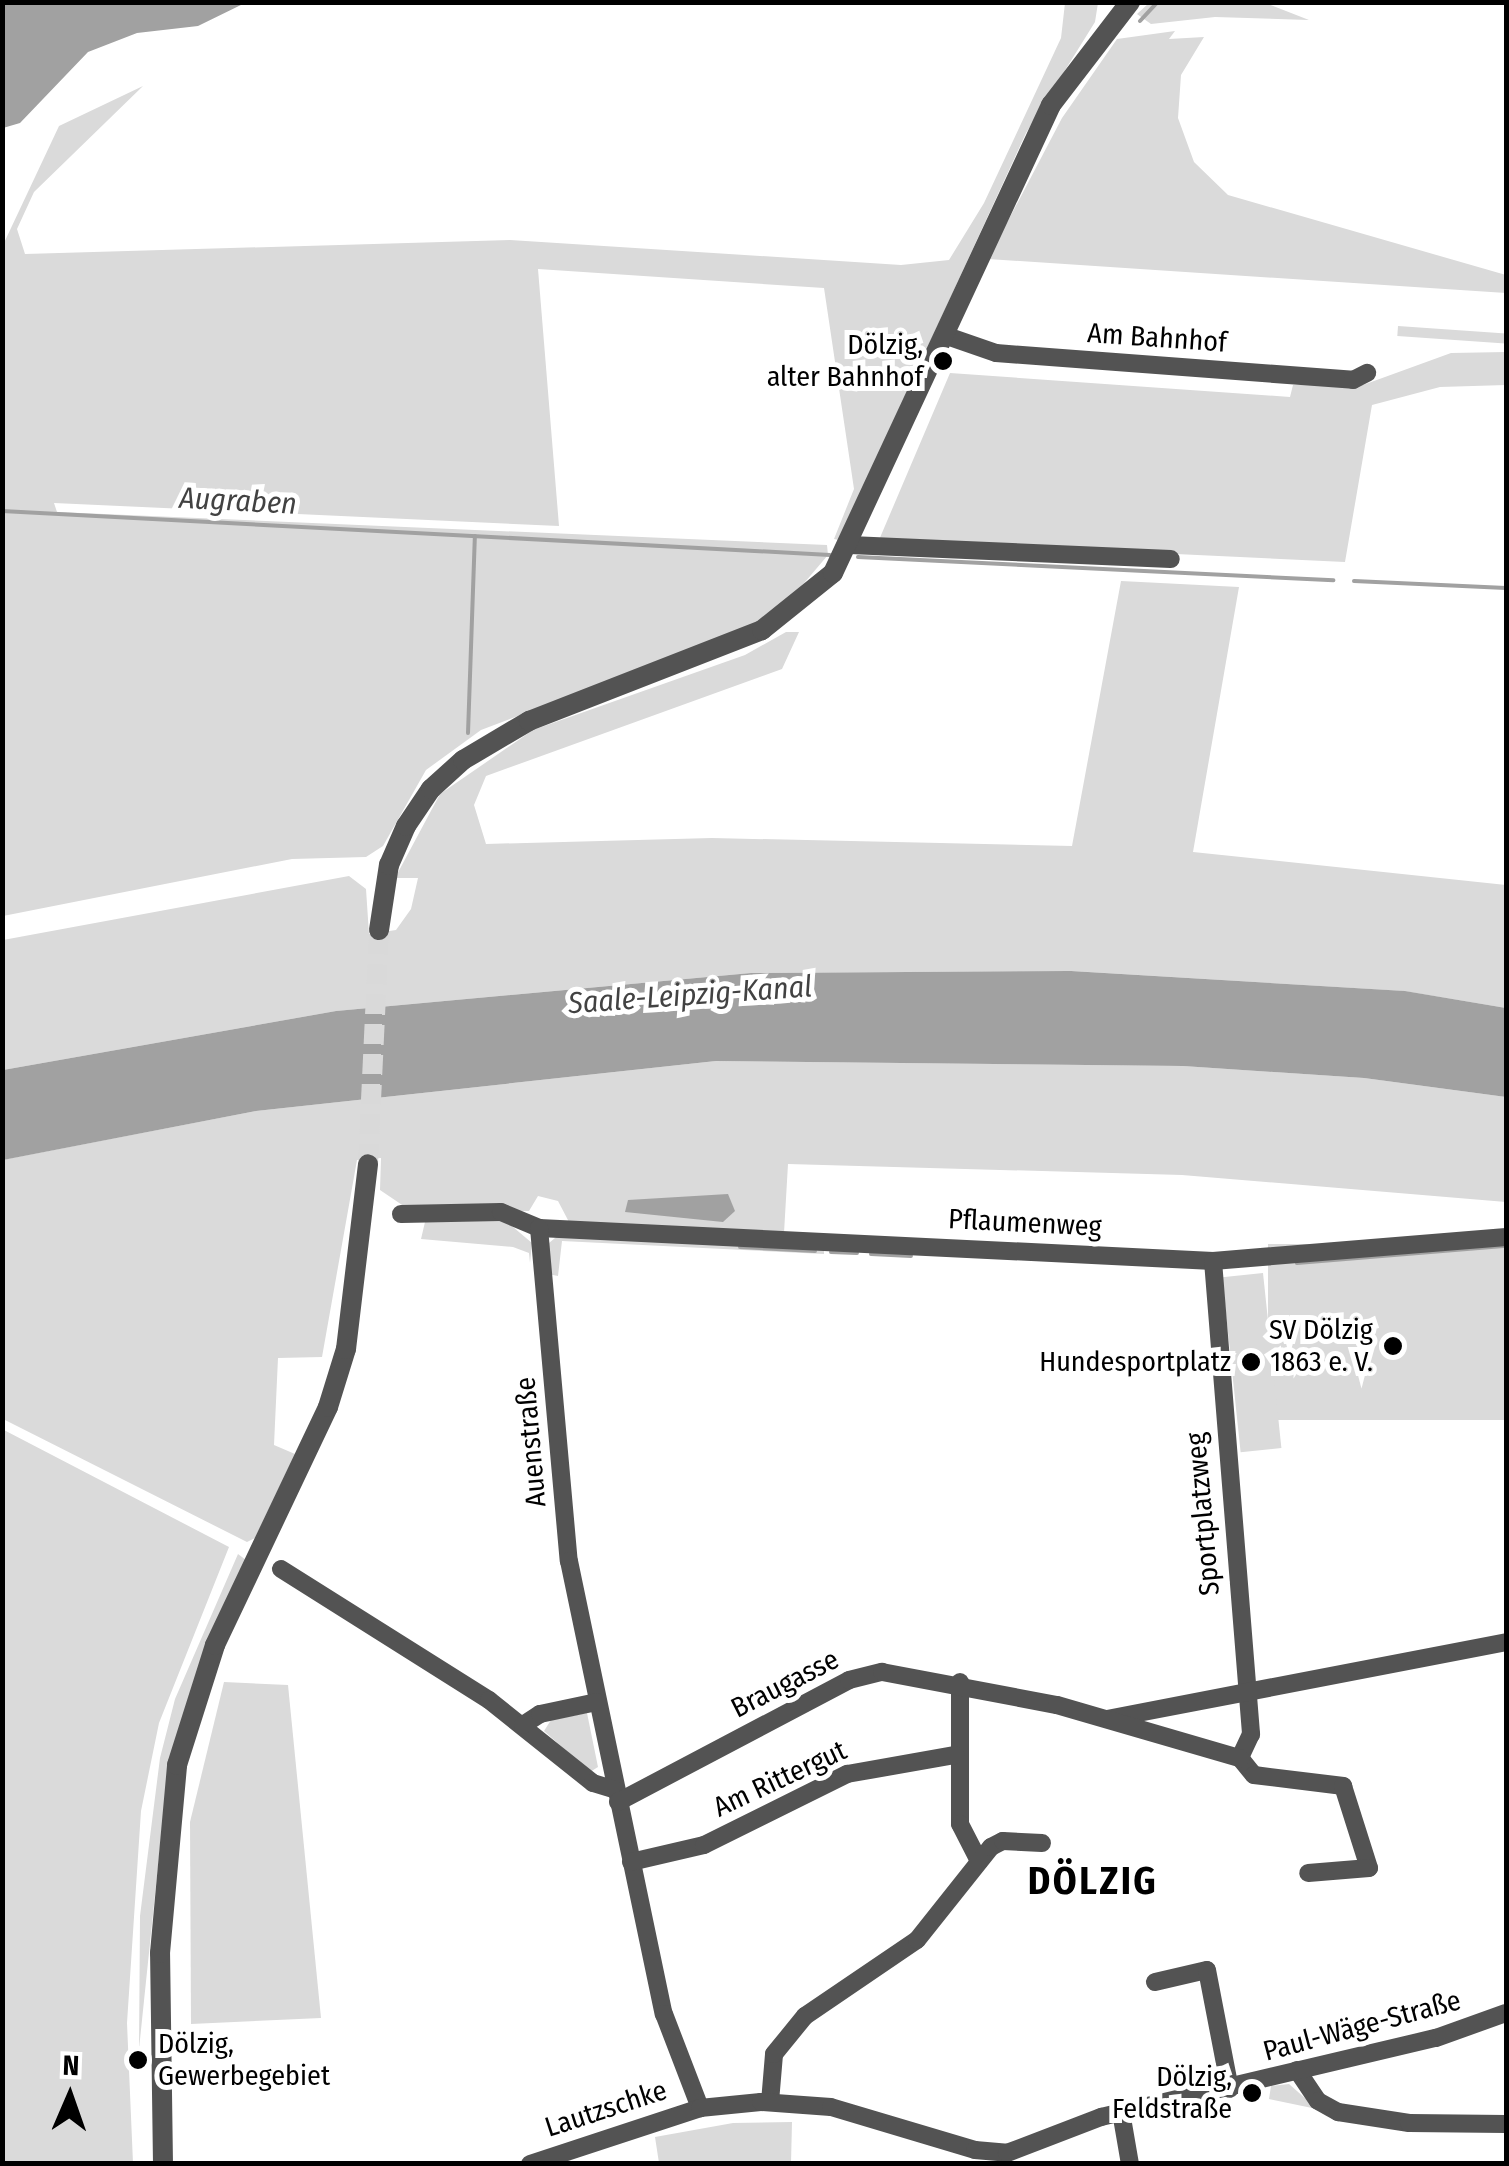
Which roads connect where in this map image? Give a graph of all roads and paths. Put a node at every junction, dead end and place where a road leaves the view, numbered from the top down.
1 (1122, 6) edge
2 (944, 334) junction
3 (1367, 373) dead end
4 (850, 545) junction
5 (1170, 559) dead end
6 (379, 930) tunnel mouth
7 (368, 1164) tunnel mouth
8 (401, 1214) dead end
9 (539, 1228) junction
10 (1506, 1237) edge
11 (1213, 1260) junction
12 (281, 1570) dead end
13 (1506, 1642) edge
14 (960, 1682) junction
15 (1247, 1689) junction
16 (597, 1702) junction
17 (1107, 1719) junction
18 (523, 1725) junction
19 (956, 1755) junction
20 (1240, 1758) junction
21 (617, 1796) junction
22 (1042, 1843) dead end
23 (631, 1862) junction
24 (979, 1862) junction
25 (1308, 1873) dead end
26 (1156, 1982) dead end
27 (1506, 2013) edge
28 (1296, 2070) junction
29 (1230, 2089) junction
30 (770, 2102) junction
31 (700, 2108) junction
32 (1121, 2112) junction
33 (1506, 2124) edge
34 (163, 2164) edge
35 (530, 2164) edge
36 (1130, 2164) edge

1 - 2 street
2 - 3 street, Am Bahnhof
2 - 4 street
4 - 5 street
4 - 6 street
7 - 34 street
8 - 9 street
9 - 11 street, Pflaumenweg
9 - 16 street, Auenstraße
10 - 11 street, Pflaumenweg
11 - 15 street, Sportplatzweg
12 - 18 street
13 - 15 street, Braugasse
14 - 17 street, Braugasse
14 - 19 street
14 - 21 street, Braugasse
15 - 17 street, Braugasse
15 - 20 street, Sportplatzweg
16 - 18 street
16 - 21 street, Auenstraße
17 - 20 street, Braugasse
18 - 21 street
19 - 23 street, Am Rittergut
19 - 24 street
20 - 25 street
21 - 23 street, Auenstraße
22 - 24 street
23 - 31 street, Auenstraße
24 - 30 street
26 - 29 street, Paul-Wäge-Straße
27 - 28 street, Paul-Wäge-Straße
28 - 29 street, Paul-Wäge-Straße
28 - 33 street
29 - 32 street, Paul-Wäge-Straße
30 - 31 street, Paul-Wäge-Straße
30 - 32 street, Paul-Wäge-Straße
31 - 35 street, Lautzschke
32 - 36 street

